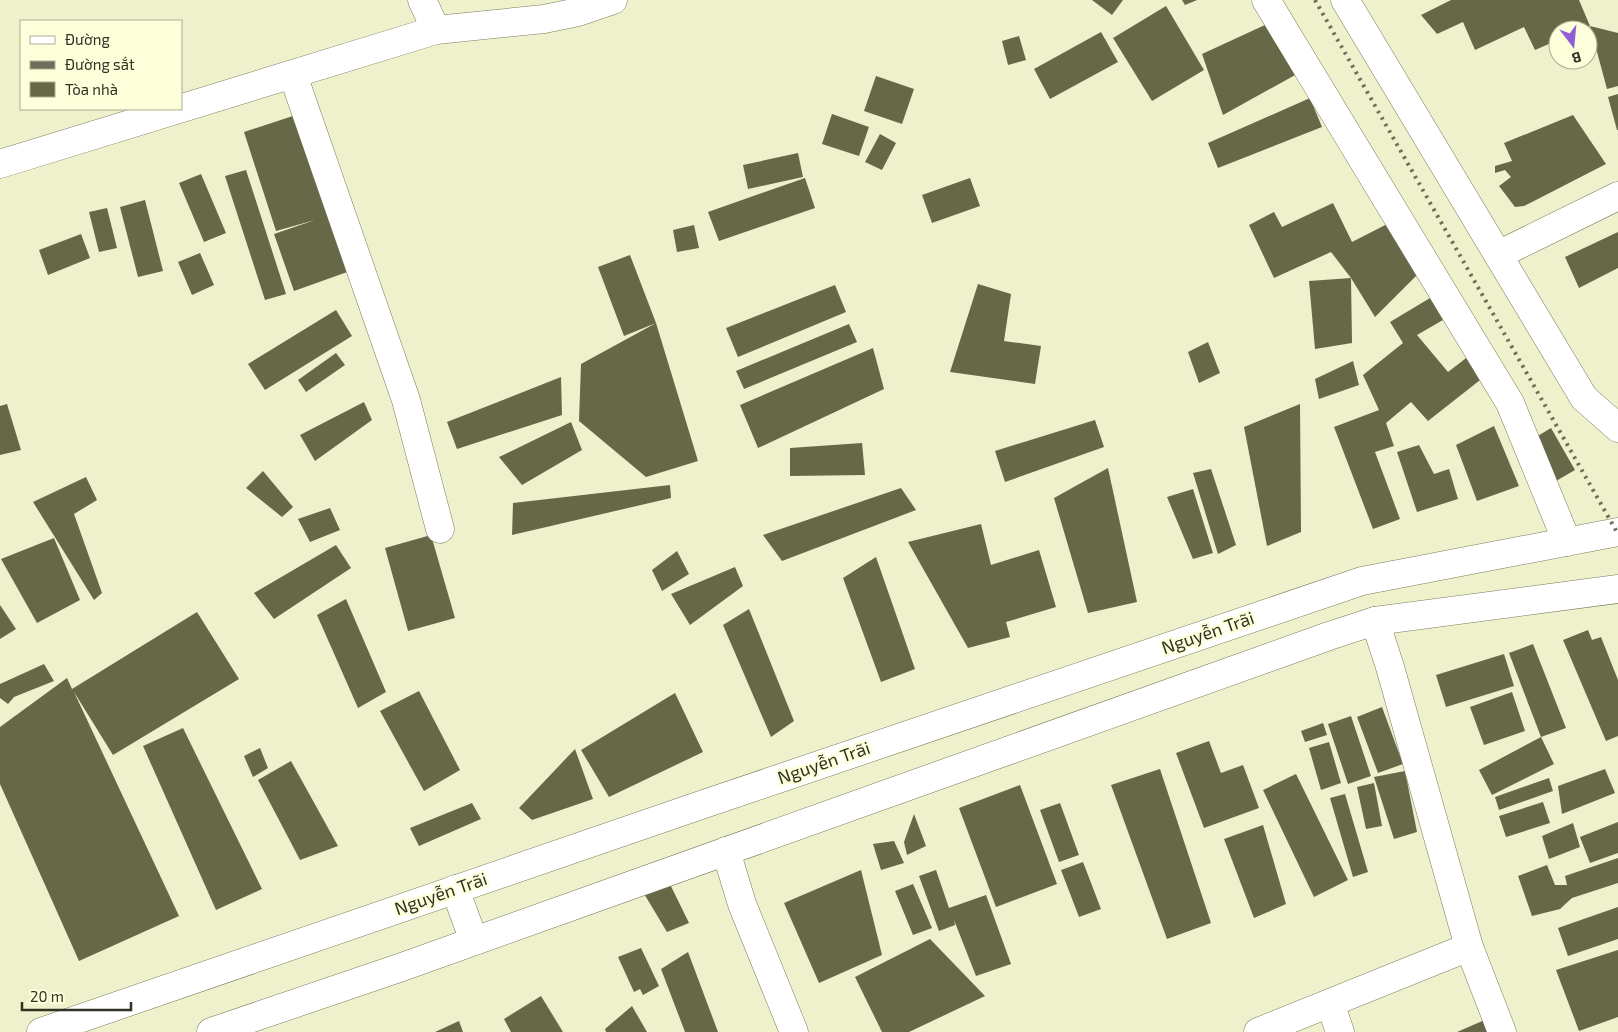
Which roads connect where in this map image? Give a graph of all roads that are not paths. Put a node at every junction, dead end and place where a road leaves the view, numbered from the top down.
1 (422, 0) edge
2 (613, 0) edge
3 (1266, 0) edge
4 (1345, 0) edge
5 (577, 6) edge
6 (436, 30) junction
7 (293, 75) junction
8 (182, 109) edge
9 (178, 110) edge
10 (0, 164) edge
11 (1618, 196) edge
12 (1498, 254) junction
13 (1618, 428) edge
14 (440, 529) dead end
15 (1618, 532) edge
16 (1567, 542) junction
17 (1618, 589) edge
18 (1375, 621) junction
19 (726, 851) junction
20 (454, 889) junction
21 (474, 941) junction
22 (1469, 947) junction
23 (1330, 1003) junction
24 (41, 1032) edge
25 (211, 1032) edge
26 (794, 1032) edge
27 (1258, 1032) edge
28 (1340, 1032) edge
29 (1502, 1032) edge

1 - 6 street
2 - 5 street
3 - 16 street
4 - 12 street
5 - 6 street
6 - 7 street
7 - 8 street
7 - 14 street
9 - 10 street
11 - 12 street
12 - 13 street
15 - 16 street, Nguyễn Trãi
16 - 20 street, Nguyễn Trãi
17 - 18 street
18 - 19 street
18 - 22 street
19 - 21 street
19 - 26 street
20 - 21 street
20 - 24 street, Nguyễn Trãi
21 - 25 street
22 - 23 street
22 - 29 street
23 - 27 street
23 - 28 street

